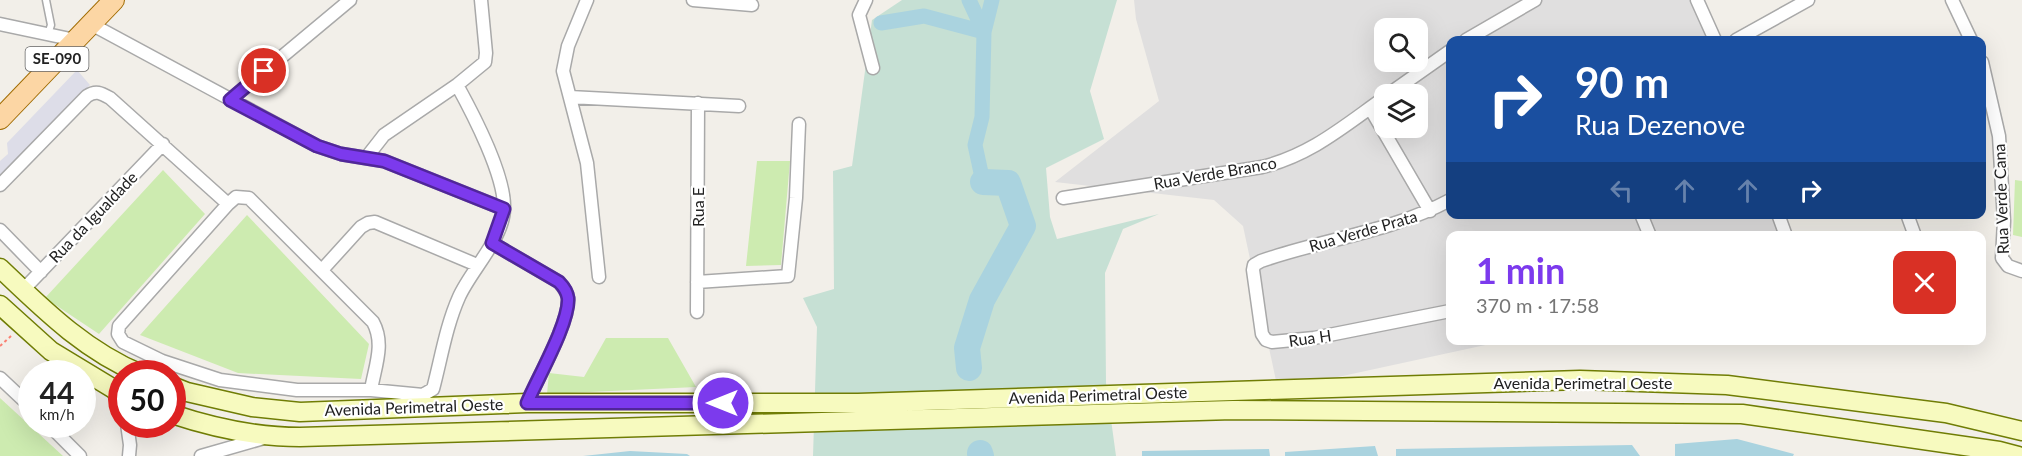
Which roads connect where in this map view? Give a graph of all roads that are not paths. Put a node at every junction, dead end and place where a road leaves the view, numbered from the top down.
1 (46, 0) edge
2 (114, 0) edge
3 (350, 0) edge
4 (481, 0) edge
5 (587, 0) edge
6 (693, 0) edge
7 (866, 0) edge
8 (1535, 0) edge
9 (1697, 0) edge
10 (1808, 0) edge
11 (1952, 0) edge
12 (752, 5) dead end
13 (0, 24) edge
14 (91, 24) junction
15 (48, 34) junction
16 (1475, 36) edge
17 (1713, 36) edge
18 (1743, 36) edge
19 (1969, 36) edge
20 (75, 40) junction
21 (1446, 54) edge
22 (873, 68) dead end
23 (1986, 82) edge
24 (1403, 84) edge
25 (457, 85) junction
26 (570, 97) junction
27 (230, 100) junction
28 (698, 103) junction
29 (1374, 105) edge
30 (739, 106) dead end
31 (1370, 108) junction
32 (0, 119) edge
33 (799, 124) dead end
34 (162, 144) junction
35 (366, 159) junction
36 (0, 185) edge
37 (1063, 198) dead end
38 (1446, 202) edge
39 (228, 204) junction
40 (504, 209) junction
41 (1430, 211) junction
42 (0, 230) edge
43 (492, 243) junction
44 (1273, 256) joint
45 (477, 265) junction
46 (0, 268) edge
47 (322, 270) junction
48 (2022, 271) edge
49 (40, 272) junction
50 (599, 277) dead end
51 (697, 282) junction
52 (23, 290) junction
53 (0, 304) edge
54 (697, 312) dead end
55 (1446, 312) edge
56 (115, 360) edge
57 (0, 378) edge
58 (108, 386) edge
59 (371, 390) junction
60 (186, 392) edge
61 (18, 395) edge
62 (527, 403) junction
63 (186, 419) edge
64 (2022, 431) edge
65 (267, 437) junction
66 (62, 438) edge
67 (129, 438) edge
68 (80, 456) edge
69 (129, 456) edge
70 (201, 456) edge
71 (2018, 456) edge

1 - 15 lane
2 - 14 main road, SE-090
3 - 27 street
4 - 25 street
5 - 26 street
6 - 12 street
7 - 22 street
8 - 16 street
9 - 17 street
10 - 18 street
11 - 19 street
13 - 15 street
14 - 20 main road, SE-090
14 - 27 street
15 - 20 street
20 - 32 main road, SE-090
21 - 24 street
23 - 48 street, Rua Verde Cana
25 - 35 street
25 - 40 street
26 - 28 street
26 - 50 street
27 - 35 street
28 - 30 street
28 - 51 street, Rua E
29 - 31 street, Rua Verde Branco
31 - 37 street, Rua Verde Branco
31 - 41 street
33 - 51 street
34 - 36 street
34 - 39 street
34 - 49 street, Rua da Igualdade
35 - 40 street
38 - 41 street, Rua Verde Prata
39 - 47 street
39 - 59 street
40 - 43 street
41 - 44 street, Rua Verde Prata
42 - 49 street
43 - 45 street
43 - 62 street
44 - 55 street, Rua H
45 - 47 street
45 - 59 street
46 - 52 main road
47 - 59 street
49 - 52 street, Rua da Igualdade
51 - 54 street, Rua E
52 - 56 main road
53 - 58 main road
57 - 61 street
60 - 62 main road, Avenida Perimetral Oeste
62 - 64 main road, Avenida Perimetral Oeste
63 - 65 main road, Avenida Perimetral Oeste
65 - 70 street
65 - 71 main road, Avenida Perimetral Oeste
66 - 68 street
67 - 69 street

